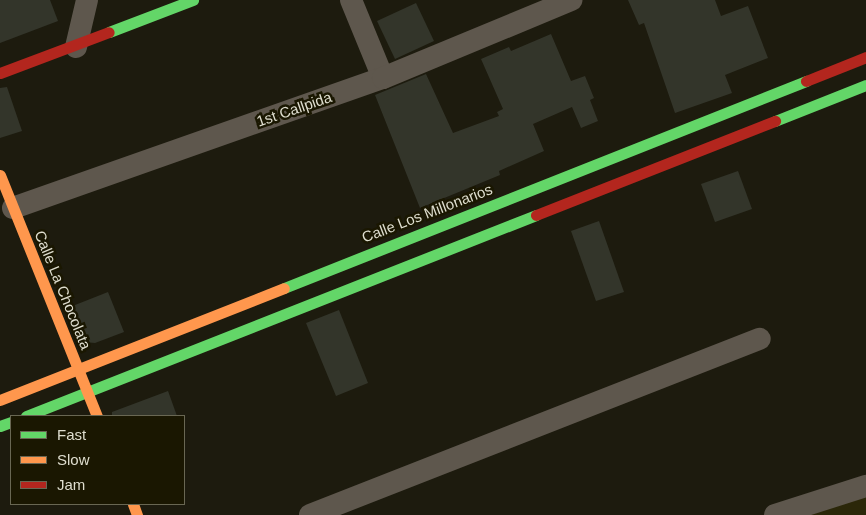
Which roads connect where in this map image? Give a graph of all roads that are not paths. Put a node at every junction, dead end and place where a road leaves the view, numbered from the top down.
1 (87, 0) edge
2 (193, 0) edge
3 (351, 0) edge
4 (571, 0) edge
5 (76, 47) junction
6 (866, 57) edge
7 (0, 73) edge
8 (383, 78) junction
9 (17, 81) dead end
10 (866, 85) edge
11 (0, 175) edge
12 (13, 208) junction
13 (760, 338) dead end
14 (78, 369) junction
15 (88, 393) junction
16 (0, 400) edge
17 (29, 415) edge
18 (97, 415) edge
19 (866, 486) edge
20 (310, 515) edge
21 (775, 515) edge

1 - 5 street
2 - 5 street
3 - 8 street
4 - 8 street, 1st Callpida
5 - 7 street
5 - 9 street
6 - 14 street, Calle Los Millonarios
8 - 12 street, 1st Callpida
10 - 15 street
11 - 12 street, Calle La Chocolata
12 - 14 street, Calle La Chocolata
13 - 20 street
14 - 15 street, Calle La Chocolata
14 - 16 street, Calle Los Millonarios
15 - 17 street
15 - 18 street, Calle La Chocolata
19 - 21 street

